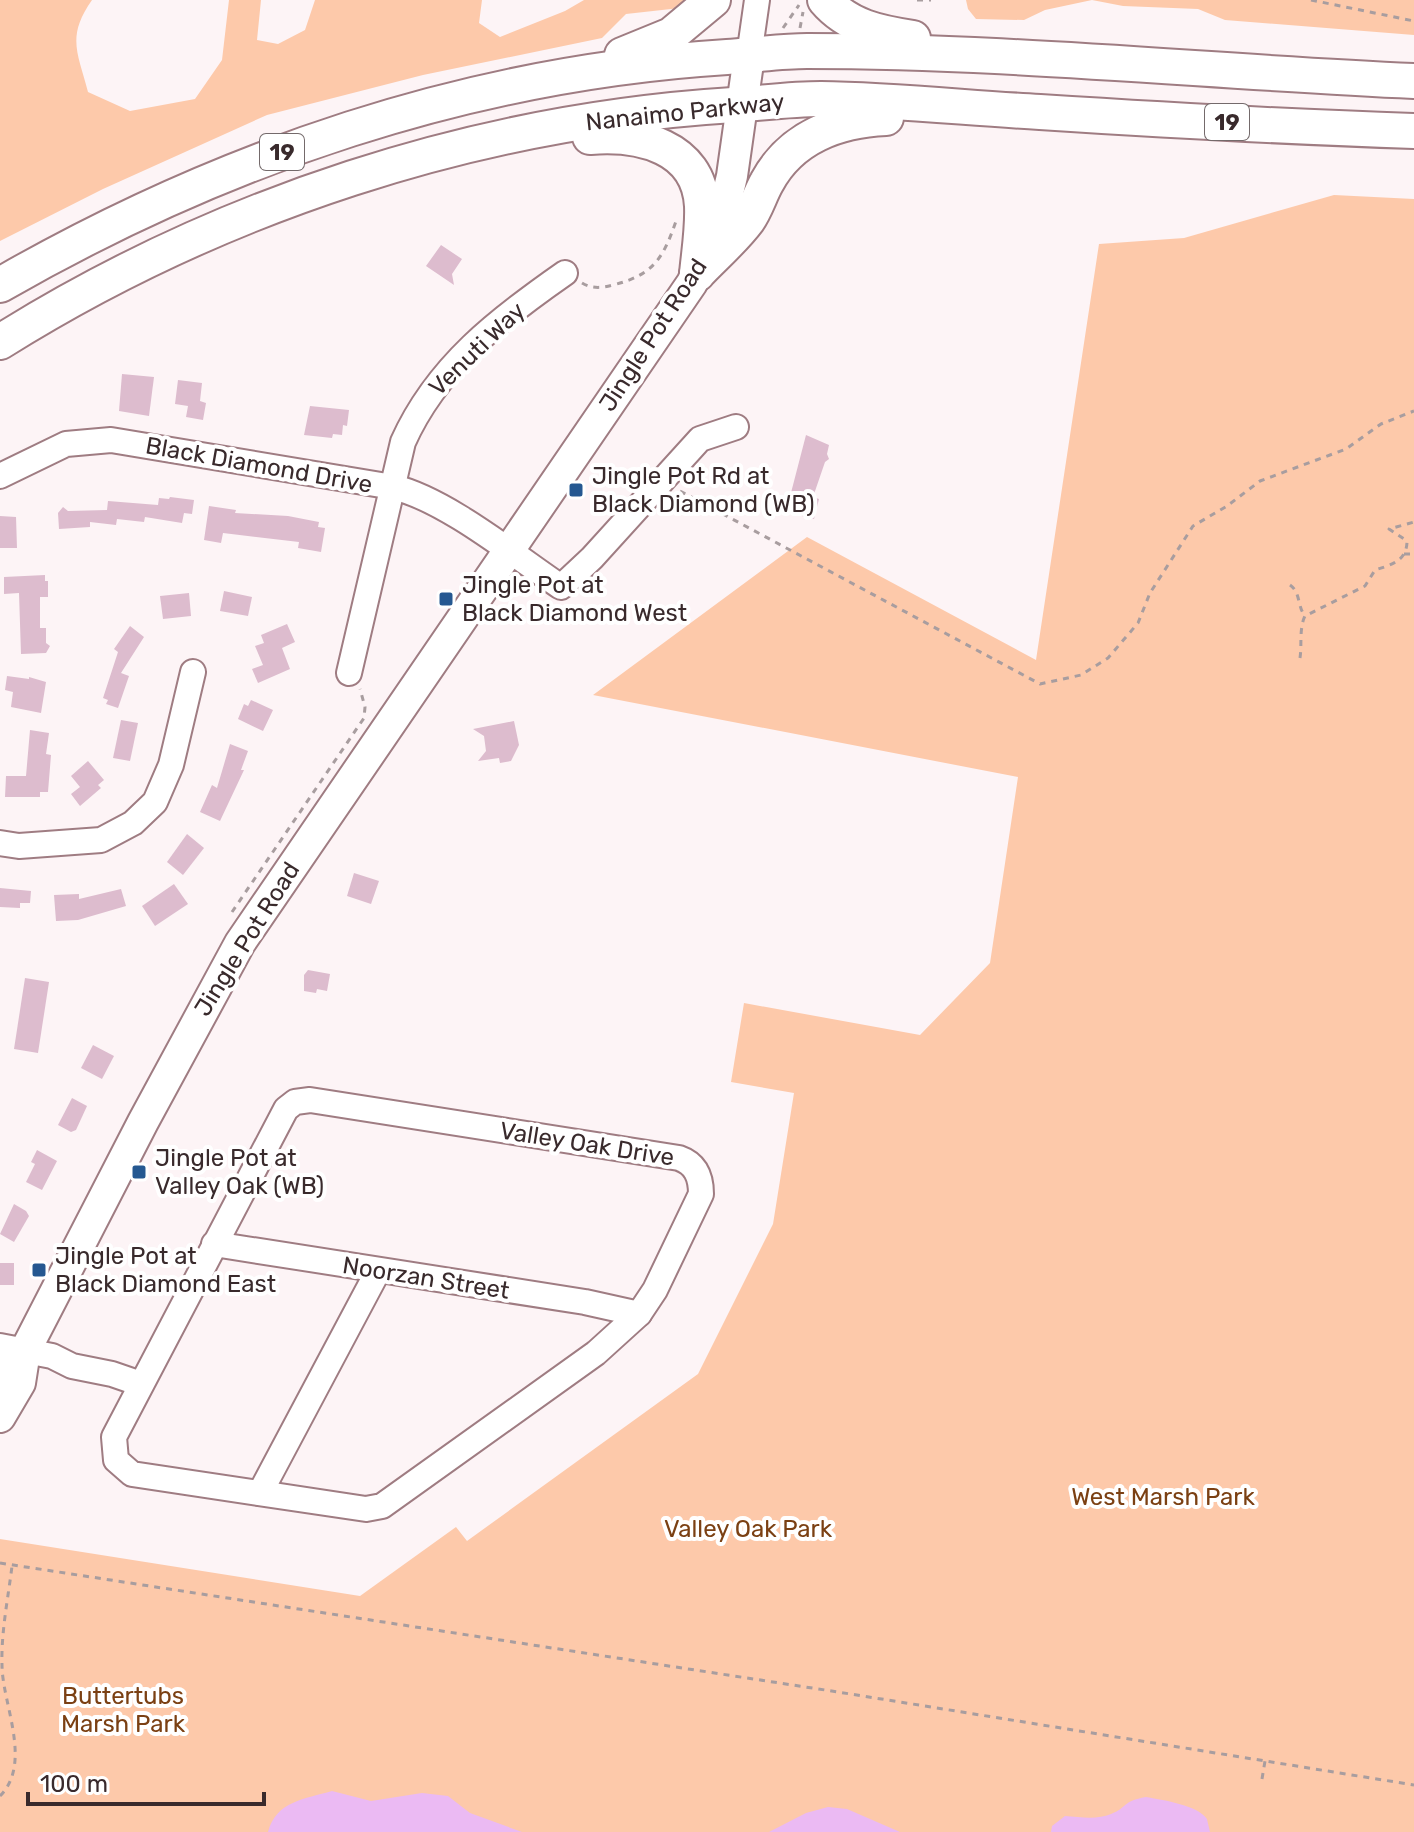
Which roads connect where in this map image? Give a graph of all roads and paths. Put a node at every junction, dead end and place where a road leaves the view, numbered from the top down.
1 (713, 0) edge
2 (757, 0) edge
3 (803, 0) edge
4 (825, 0) edge
5 (917, 0) edge
6 (931, 0) edge
7 (1311, 0) edge
8 (1414, 21) edge
9 (779, 30) dead end
10 (799, 35) dead end
11 (749, 56) junction
12 (1044, 58) junction
13 (583, 73) junction
14 (1414, 81) edge
15 (742, 104) junction
16 (1040, 112) junction
17 (1414, 131) edge
18 (502, 137) junction
19 (677, 219) dead end
20 (565, 273) joint
21 (697, 274) junction
22 (0, 285) edge
23 (0, 342) edge
24 (1414, 411) edge
25 (736, 427) dead end
26 (0, 476) edge
27 (663, 482) junction
28 (393, 487) junction
29 (1414, 522) edge
30 (508, 551) junction
31 (1404, 554) junction
32 (1414, 554) edge
33 (1290, 585) dead end
34 (1305, 616) junction
35 (1300, 658) dead end
36 (193, 672) dead end
37 (349, 673) dead end
38 (0, 843) edge
39 (214, 1244) junction
40 (378, 1271) junction
41 (639, 1314) junction
42 (13, 1349) edge
43 (0, 1376) edge
44 (141, 1384) junction
45 (0, 1417) edge
46 (260, 1493) junction
47 (0, 1563) edge
48 (12, 1566) junction
49 (1265, 1761) junction
50 (1262, 1779) dead end
51 (1414, 1785) edge
52 (0, 1796) edge

1 - 13 highway
2 - 11 street, Jingle Pot Road
3 - 9 path
3 - 10 path
4 - 12 highway
5 - 6 path
7 - 8 path
11 - 12 highway, Nanaimo Parkway / 19
11 - 13 highway, Nanaimo Parkway / 19
11 - 15 main road, Jingle Pot Road
11 - 18 highway
12 - 14 highway, Nanaimo Parkway / 19
12 - 15 highway
13 - 22 highway, Nanaimo Parkway / 19
15 - 16 highway, Nanaimo Parkway / 19
15 - 18 highway, Nanaimo Parkway / 19
15 - 21 main road, Jingle Pot Road
16 - 17 highway, Nanaimo Parkway / 19
16 - 21 highway
18 - 21 highway
18 - 23 highway, Nanaimo Parkway / 19
19 - 20 path
20 - 28 street, Venuti Way
21 - 30 main road, Jingle Pot Road
24 - 27 path
25 - 27 street
26 - 28 street, Black Diamond Drive
27 - 30 street
28 - 30 street, Black Diamond Drive
28 - 37 street, Venuti Way
29 - 31 path
30 - 42 main road, Jingle Pot Road
31 - 32 path
31 - 34 path
33 - 34 path
34 - 35 path
36 - 38 street
39 - 40 street, Noorzan Street
39 - 41 street, Valley Oak Drive
39 - 44 street, Valley Oak Drive
40 - 41 street, Noorzan Street
40 - 46 street
41 - 46 street, Valley Oak Drive
42 - 43 main road, Jingle Pot Road
42 - 44 street
42 - 45 main road, Jingle Pot Road
44 - 46 street, Valley Oak Drive
47 - 48 path
48 - 49 path
48 - 52 path
49 - 50 path
49 - 51 path

